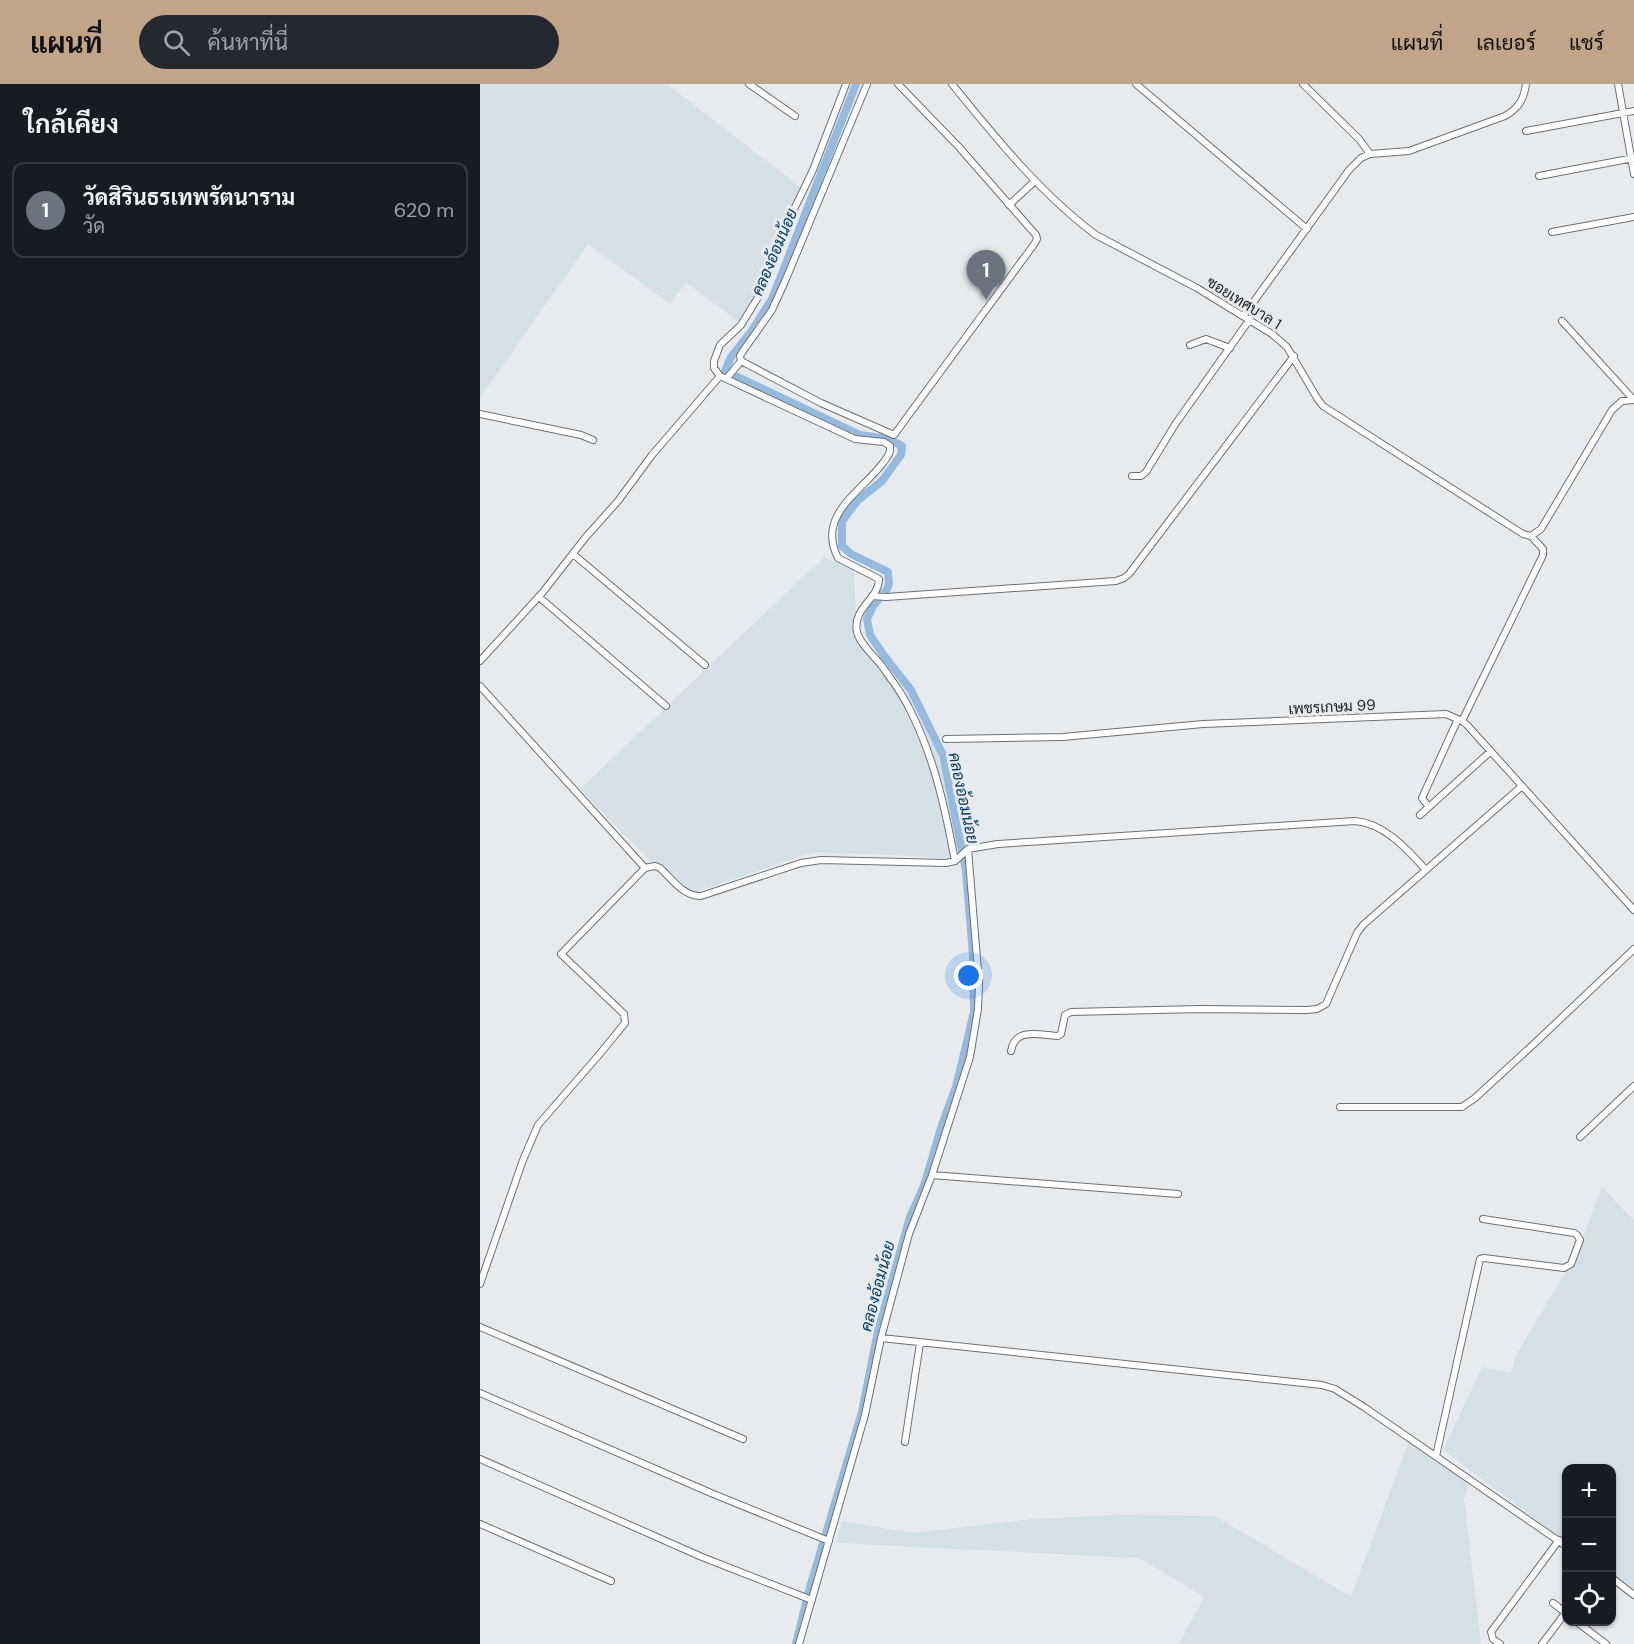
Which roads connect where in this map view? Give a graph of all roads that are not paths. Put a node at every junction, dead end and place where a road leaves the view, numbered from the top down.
1 (749, 84) edge
2 (846, 84) edge
3 (867, 84) edge
4 (898, 84) edge
5 (952, 84) edge
6 (1136, 84) edge
7 (1304, 84) edge
8 (1526, 84) edge
9 (1618, 84) edge
10 (1634, 111) edge
11 (1623, 113) junction
12 (795, 116) dead end
13 (1526, 131) dead end
14 (1370, 154) junction
15 (1633, 158) edge
16 (1634, 174) edge
17 (1539, 176) dead end
18 (1035, 181) junction
19 (1010, 205) junction
20 (1634, 217) edge
21 (1307, 229) junction
22 (1552, 232) dead end
23 (1247, 317) junction
24 (1563, 321) dead end
25 (1190, 345) dead end
26 (1230, 348) junction
27 (1294, 356) junction
28 (739, 363) junction
29 (721, 374) junction
30 (1633, 399) edge
31 (480, 414) edge
32 (593, 440) dead end
33 (1132, 476) dead end
34 (1530, 536) junction
35 (573, 554) junction
36 (873, 596) junction
37 (539, 597) junction
38 (480, 662) edge
39 (705, 666) dead end
40 (480, 686) edge
41 (666, 706) dead end
42 (1460, 720) junction
43 (946, 739) dead end
44 (1491, 751) junction
45 (1522, 786) junction
46 (1429, 807) junction
47 (1420, 815) dead end
48 (966, 850) junction
49 (956, 860) junction
50 (645, 868) junction
51 (1426, 870) junction
52 (1634, 910) edge
53 (1634, 950) edge
54 (1011, 1052) dead end
55 (1634, 1086) edge
56 (1340, 1107) dead end
57 (1580, 1137) dead end
58 (932, 1175) junction
59 (1178, 1194) dead end
60 (1483, 1219) dead end
61 (480, 1284) edge
62 (480, 1326) edge
63 (881, 1338) junction
64 (920, 1343) junction
65 (480, 1393) edge
66 (743, 1439) dead end
67 (905, 1442) dead end
68 (1436, 1456) junction
69 (480, 1459) edge
70 (480, 1524) edge
71 (827, 1540) junction
72 (1559, 1540) junction
73 (1562, 1543) edge
74 (611, 1581) dead end
75 (1616, 1581) edge
76 (1634, 1594) edge
77 (809, 1599) junction
78 (1553, 1603) dead end
79 (1562, 1610) edge
80 (1562, 1618) edge
81 (1582, 1626) edge
82 (799, 1644) edge
83 (1500, 1644) edge
84 (1542, 1644) edge
85 (1606, 1644) edge

1 - 12 street
2 - 29 street
3 - 28 street
4 - 19 street
5 - 18 street, ซอยเทศบาล 1
6 - 21 street
7 - 14 street
8 - 14 street
9 - 11 street
10 - 11 street
11 - 13 street
11 - 15 street
14 - 21 street
15 - 16 street
15 - 17 street
18 - 19 street
18 - 23 street, ซอยเทศบาล 1
19 - 28 street
20 - 22 street
21 - 23 street
23 - 26 street
23 - 27 street, ซอยเทศบาล 1
24 - 30 street
25 - 26 street
26 - 33 street
27 - 34 street, ซอยเทศบาล 1
27 - 36 street
28 - 29 street
29 - 35 street
29 - 36 street
30 - 34 street
31 - 32 street
34 - 42 street
35 - 37 street
35 - 39 street
36 - 49 street
37 - 38 street
37 - 41 street
40 - 50 street
42 - 43 street, เพชรเกษม 99
42 - 44 street
42 - 46 street
44 - 45 street
44 - 46 street
45 - 51 street
45 - 52 street
46 - 47 street
48 - 49 street
48 - 51 street
48 - 58 street
49 - 50 street
50 - 61 street
51 - 54 street
53 - 56 street
55 - 57 street
58 - 59 street
58 - 63 street
60 - 68 street
62 - 66 street
63 - 64 street
63 - 71 street
64 - 67 street
64 - 68 street
65 - 71 street
68 - 72 street
69 - 77 street
70 - 74 street
71 - 77 street
72 - 73 street
72 - 83 street
75 - 76 street
77 - 82 street
78 - 79 street
80 - 84 street
81 - 85 street

